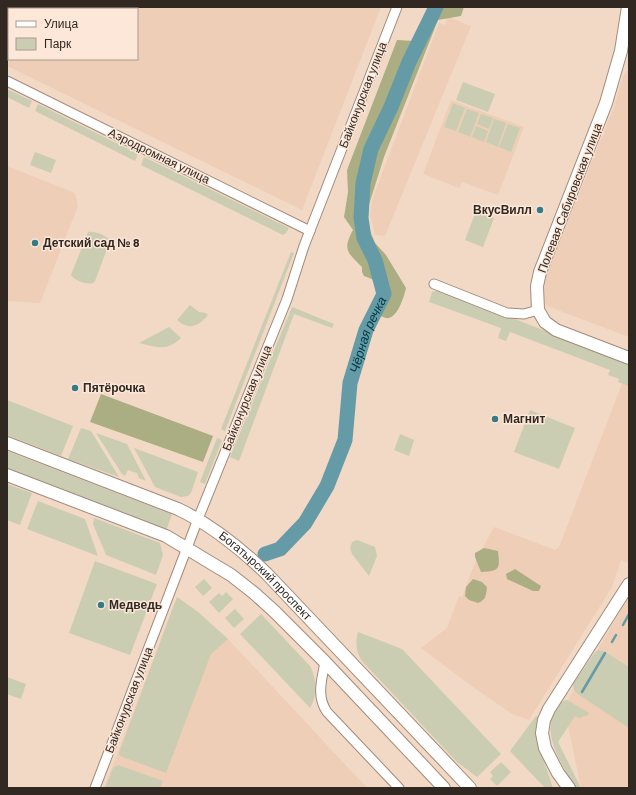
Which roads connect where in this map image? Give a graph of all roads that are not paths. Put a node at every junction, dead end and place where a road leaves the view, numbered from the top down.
1 (397, 7) edge
2 (628, 7) edge
3 (7, 81) edge
4 (310, 231) junction
5 (434, 284) dead end
6 (538, 310) junction
7 (629, 358) edge
8 (7, 442) edge
9 (7, 475) edge
10 (198, 518) junction
11 (188, 548) junction
12 (629, 584) edge
13 (325, 662) junction
14 (558, 773) junction
15 (95, 788) edge
16 (399, 788) edge
17 (444, 788) edge
18 (470, 788) edge
19 (558, 788) edge
20 (569, 788) edge

1 - 4 street, Байконурская улица
2 - 6 main road, Полевая Сабировская улица
3 - 4 street, Аэродромная улица
4 - 10 street, Байконурская улица
5 - 6 street
6 - 7 main road
8 - 10 main road, Богатырский проспект
9 - 11 main road, Богатырский проспект
10 - 11 street, Байконурская улица
10 - 18 main road, Богатырский проспект
11 - 13 main road, Богатырский проспект
11 - 15 street, Байконурская улица
12 - 14 main road
13 - 16 street
13 - 17 main road, Богатырский проспект
14 - 19 main road
14 - 20 main road

